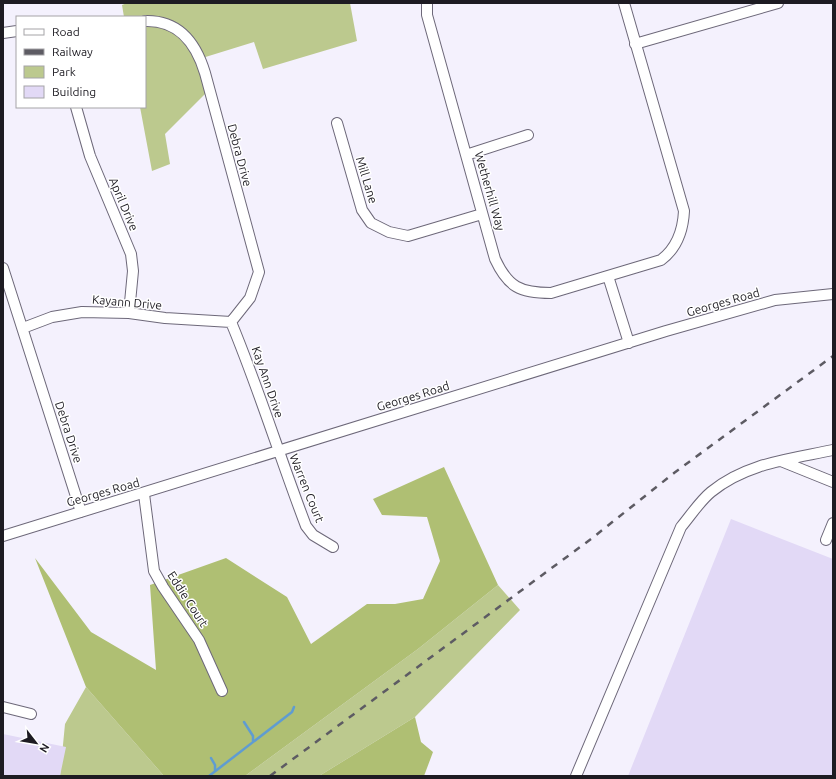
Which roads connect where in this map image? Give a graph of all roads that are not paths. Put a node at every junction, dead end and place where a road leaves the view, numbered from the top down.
1 (427, 3) edge
2 (624, 3) edge
3 (778, 3) edge
4 (146, 21) edge
5 (16, 31) edge
6 (3, 33) edge
7 (635, 44) junction
8 (76, 108) edge
9 (337, 123) dead end
10 (528, 135) dead end
11 (466, 155) junction
12 (482, 214) junction
13 (3, 268) edge
14 (608, 276) junction
15 (833, 294) edge
16 (129, 313) junction
17 (231, 322) junction
18 (23, 328) junction
19 (629, 343) junction
20 (833, 450) edge
21 (278, 451) junction
22 (781, 461) junction
23 (833, 482) edge
24 (144, 494) junction
25 (81, 512) junction
26 (833, 523) edge
27 (3, 536) edge
28 (826, 540) dead end
29 (333, 547) dead end
30 (222, 691) dead end
31 (3, 707) edge
32 (31, 714) dead end
33 (576, 776) edge

1 - 11 street, Wetherhill Way
2 - 7 street, Wetherhill Way
3 - 7 street
4 - 17 street, Debra Drive
5 - 6 street
7 - 14 street, Wetherhill Way
8 - 16 street, April Drive
9 - 12 street, Mill Lane
10 - 11 street
11 - 12 street, Wetherhill Way
12 - 14 street, Wetherhill Way
13 - 18 street, Debra Drive
14 - 19 street
15 - 19 street, Georges Road
16 - 17 street, Kayann Drive
16 - 18 street, Kayann Drive
17 - 21 street, Kay Ann Drive
18 - 25 street, Debra Drive
19 - 21 street, Georges Road
20 - 22 street
21 - 24 street, Georges Road
21 - 29 street, Warren Court
22 - 23 street
22 - 33 street
24 - 25 street, Georges Road
24 - 30 street, Eddie Court
25 - 27 street, Georges Road
26 - 28 street
31 - 32 street

